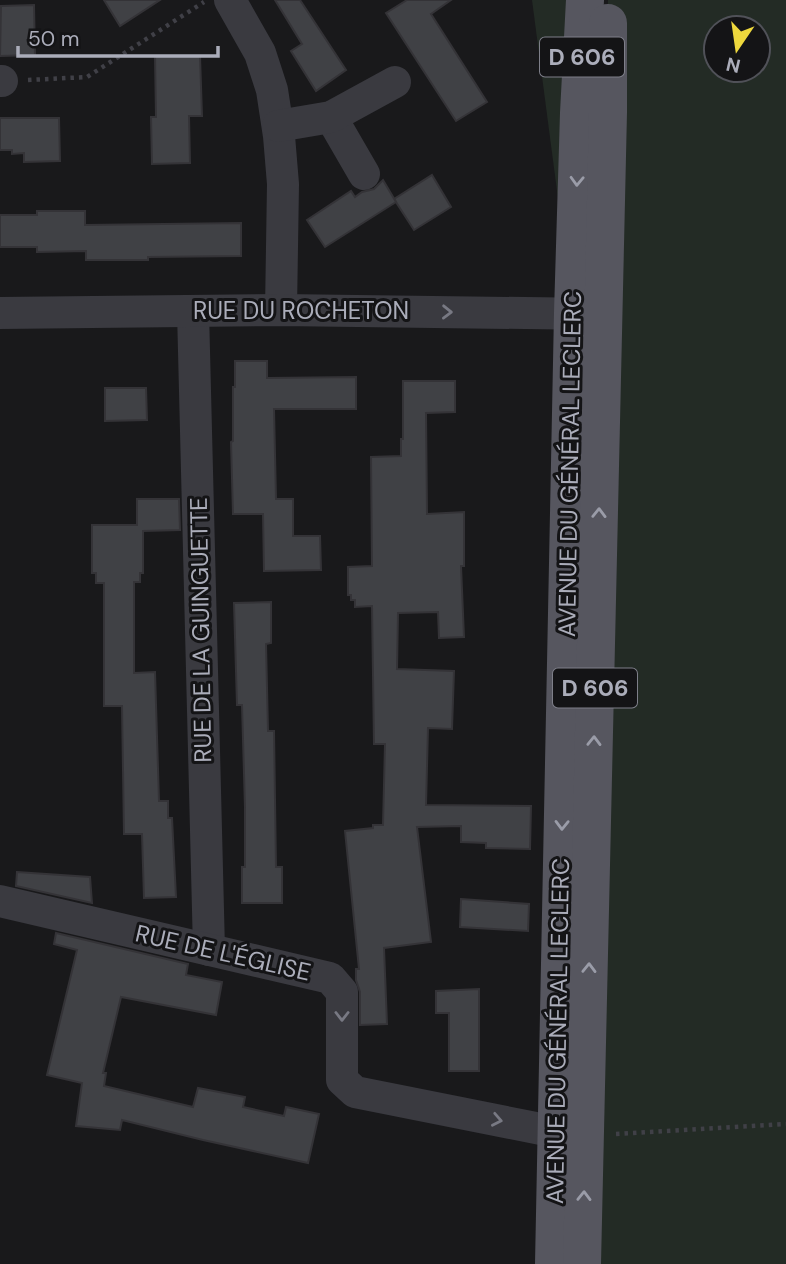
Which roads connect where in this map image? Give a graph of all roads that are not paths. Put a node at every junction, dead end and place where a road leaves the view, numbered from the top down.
1 (230, 0) edge
2 (585, 0) edge
3 (608, 0) edge
4 (395, 82) dead end
5 (331, 117) junction
6 (278, 126) junction
7 (364, 174) dead end
8 (281, 310) junction
9 (193, 311) junction
10 (0, 313) edge
11 (588, 313) junction
12 (0, 901) edge
13 (209, 950) junction
14 (571, 1134) junction
15 (554, 1264) edge
16 (582, 1264) edge

1 - 6 street
2 -> 11 main road, AVENUE DU GÉNÉRAL LECLERC / D 606
3 - 11 main road, AVENUE DU GÉNÉRAL LECLERC / D 606
4 - 5 street
5 - 6 street
5 - 7 street
6 - 8 street
8 - 9 street, RUE DU ROCHETON
8 -> 11 street, RUE DU ROCHETON
9 - 10 street, RUE DU ROCHETON
9 - 13 street, RUE DE LA GUINGUETTE
11 - 14 main road, AVENUE DU GÉNÉRAL LECLERC / D 606
12 - 13 street, RUE DE L'ÉGLISE
13 -> 14 street, RUE DE L'ÉGLISE
14 - 15 main road, AVENUE DU GÉNÉRAL LECLERC / D 606
16 -> 14 main road, AVENUE DU GÉNÉRAL LECLERC / D 606

